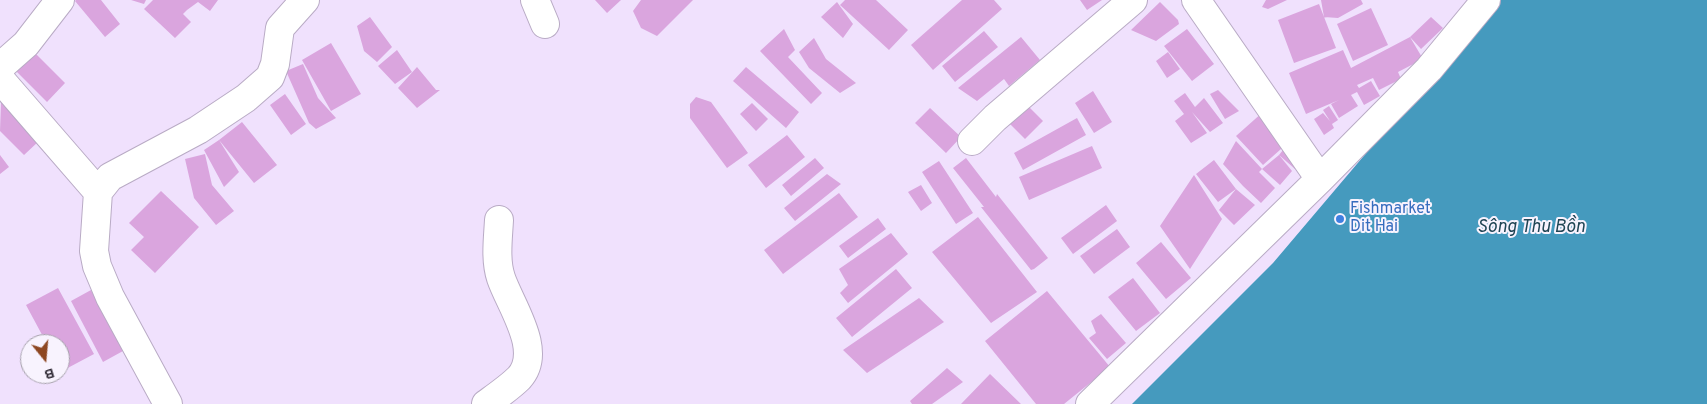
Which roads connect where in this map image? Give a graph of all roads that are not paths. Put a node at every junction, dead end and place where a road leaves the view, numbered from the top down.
1 (60, 0) edge
2 (306, 0) edge
3 (1133, 0) edge
4 (1196, 0) edge
5 (1486, 0) edge
6 (5, 53) edge
7 (0, 79) edge
8 (972, 141) dead end
9 (1320, 179) junction
10 (98, 192) junction
11 (499, 220) dead end
12 (168, 404) edge
13 (486, 404) edge
14 (1090, 404) edge

1 - 6 street
2 - 10 street
3 - 8 street
4 - 9 street
5 - 9 street
7 - 10 street
9 - 14 street
10 - 12 street
11 - 13 street

